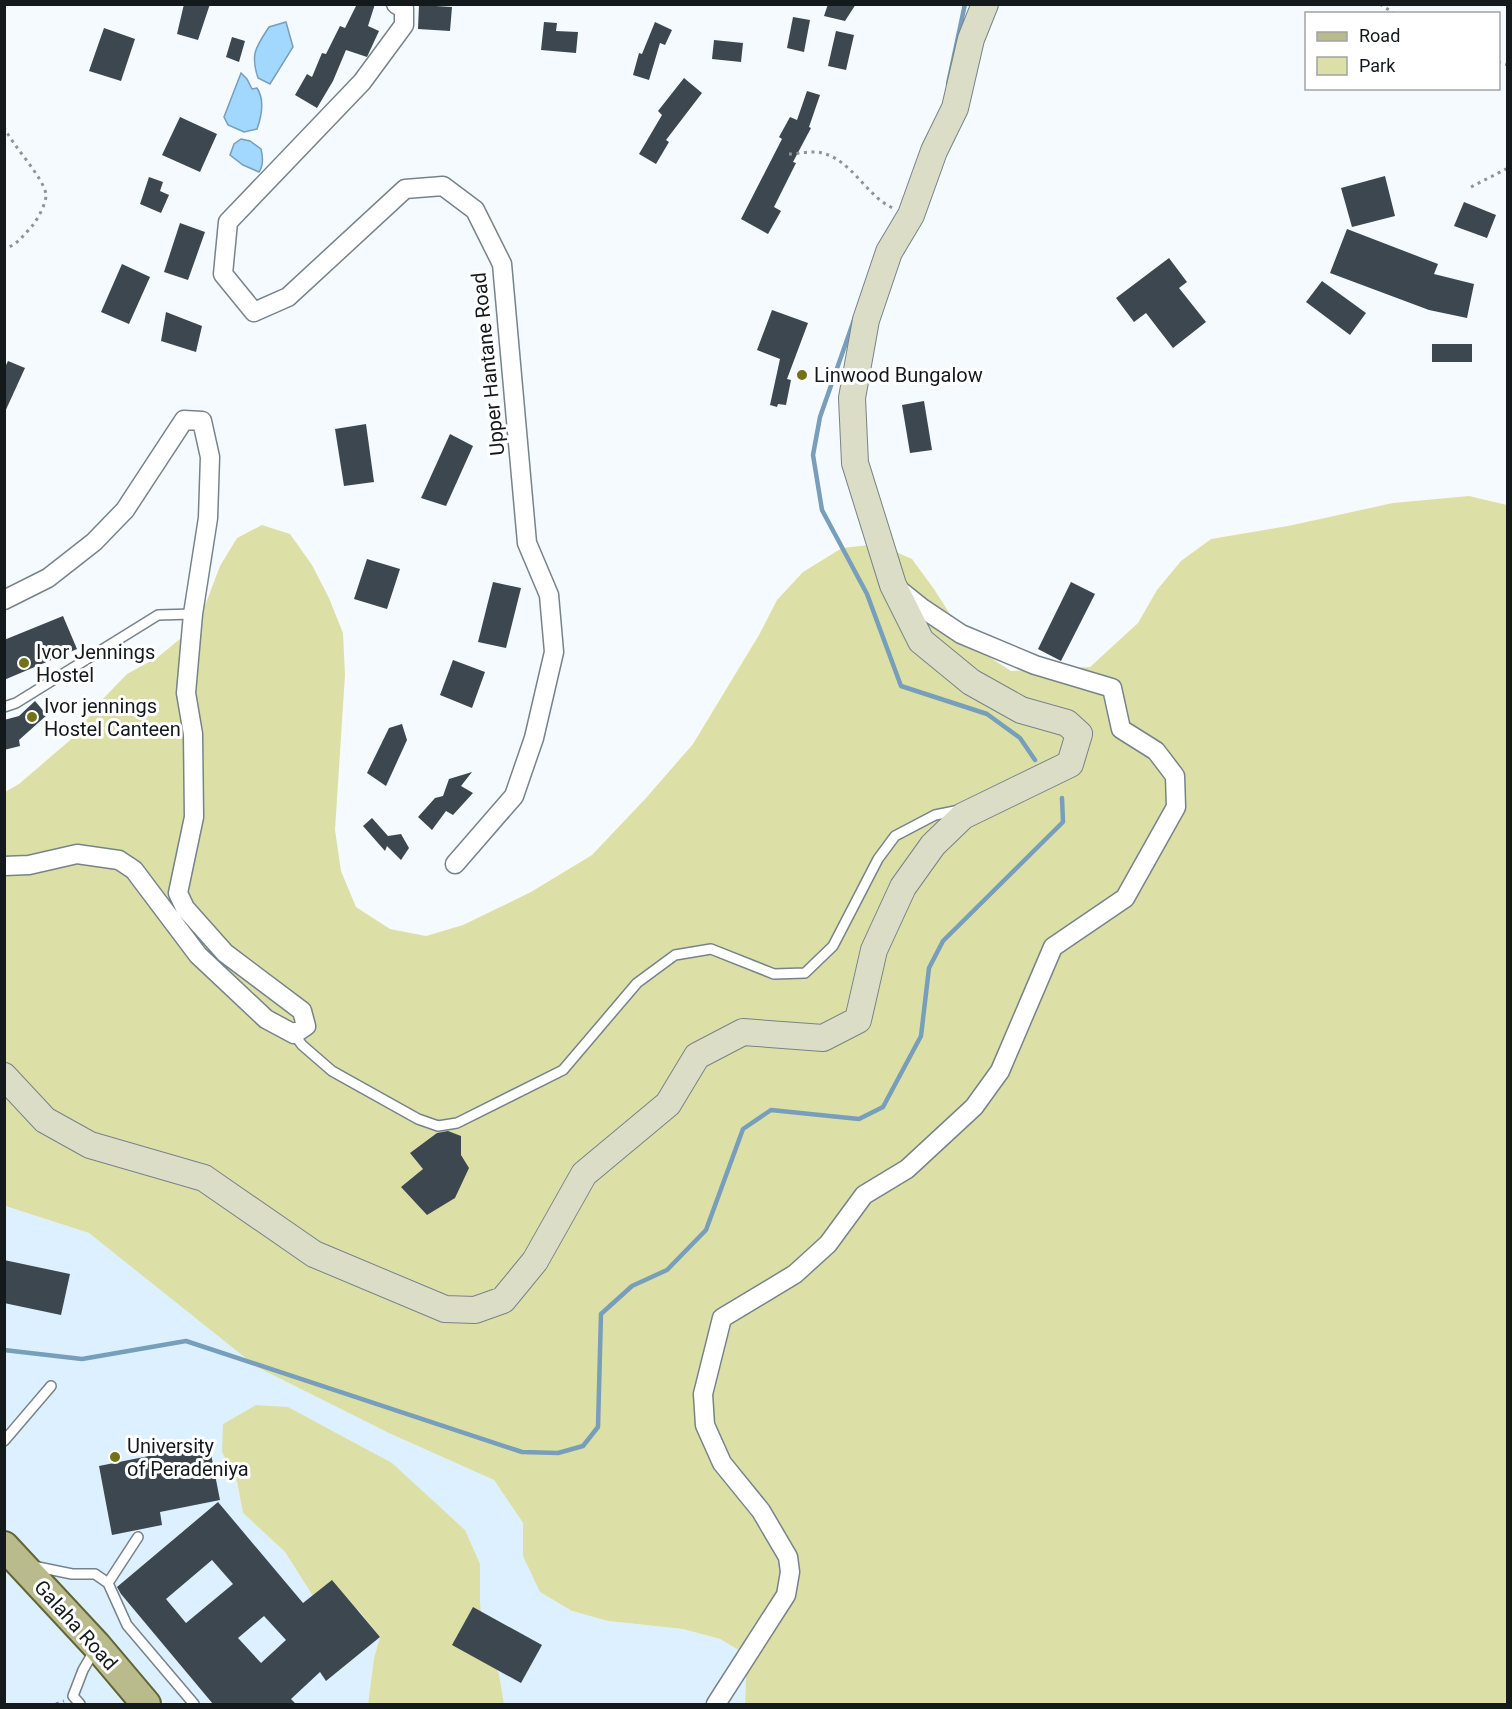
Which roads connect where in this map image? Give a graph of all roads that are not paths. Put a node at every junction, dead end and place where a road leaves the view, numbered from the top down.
1 (396, 4) edge
2 (986, 4) edge
3 (893, 585) junction
4 (4, 600) edge
5 (193, 614) junction
6 (4, 707) edge
7 (984, 806) junction
8 (455, 864) dead end
9 (4, 866) edge
10 (294, 1034) junction
11 (4, 1076) edge
12 (51, 1386) dead end
13 (4, 1441) edge
14 (138, 1537) dead end
15 (12, 1555) edge
16 (108, 1583) junction
17 (97, 1646) junction
18 (80, 1704) edge
19 (146, 1704) edge
20 (194, 1704) edge
21 (717, 1704) edge

1 - 8 street, Upper Hantane Road
2 - 3 street
3 - 7 street
3 - 21 street
4 - 5 street
5 - 6 lane
5 - 10 street
7 - 10 lane
7 - 11 street
9 - 10 street
12 - 13 lane
14 - 16 lane
15 - 16 lane
15 - 17 main road, Galaha Road
16 - 20 lane
17 - 18 lane
17 - 19 main road, Galaha Road

